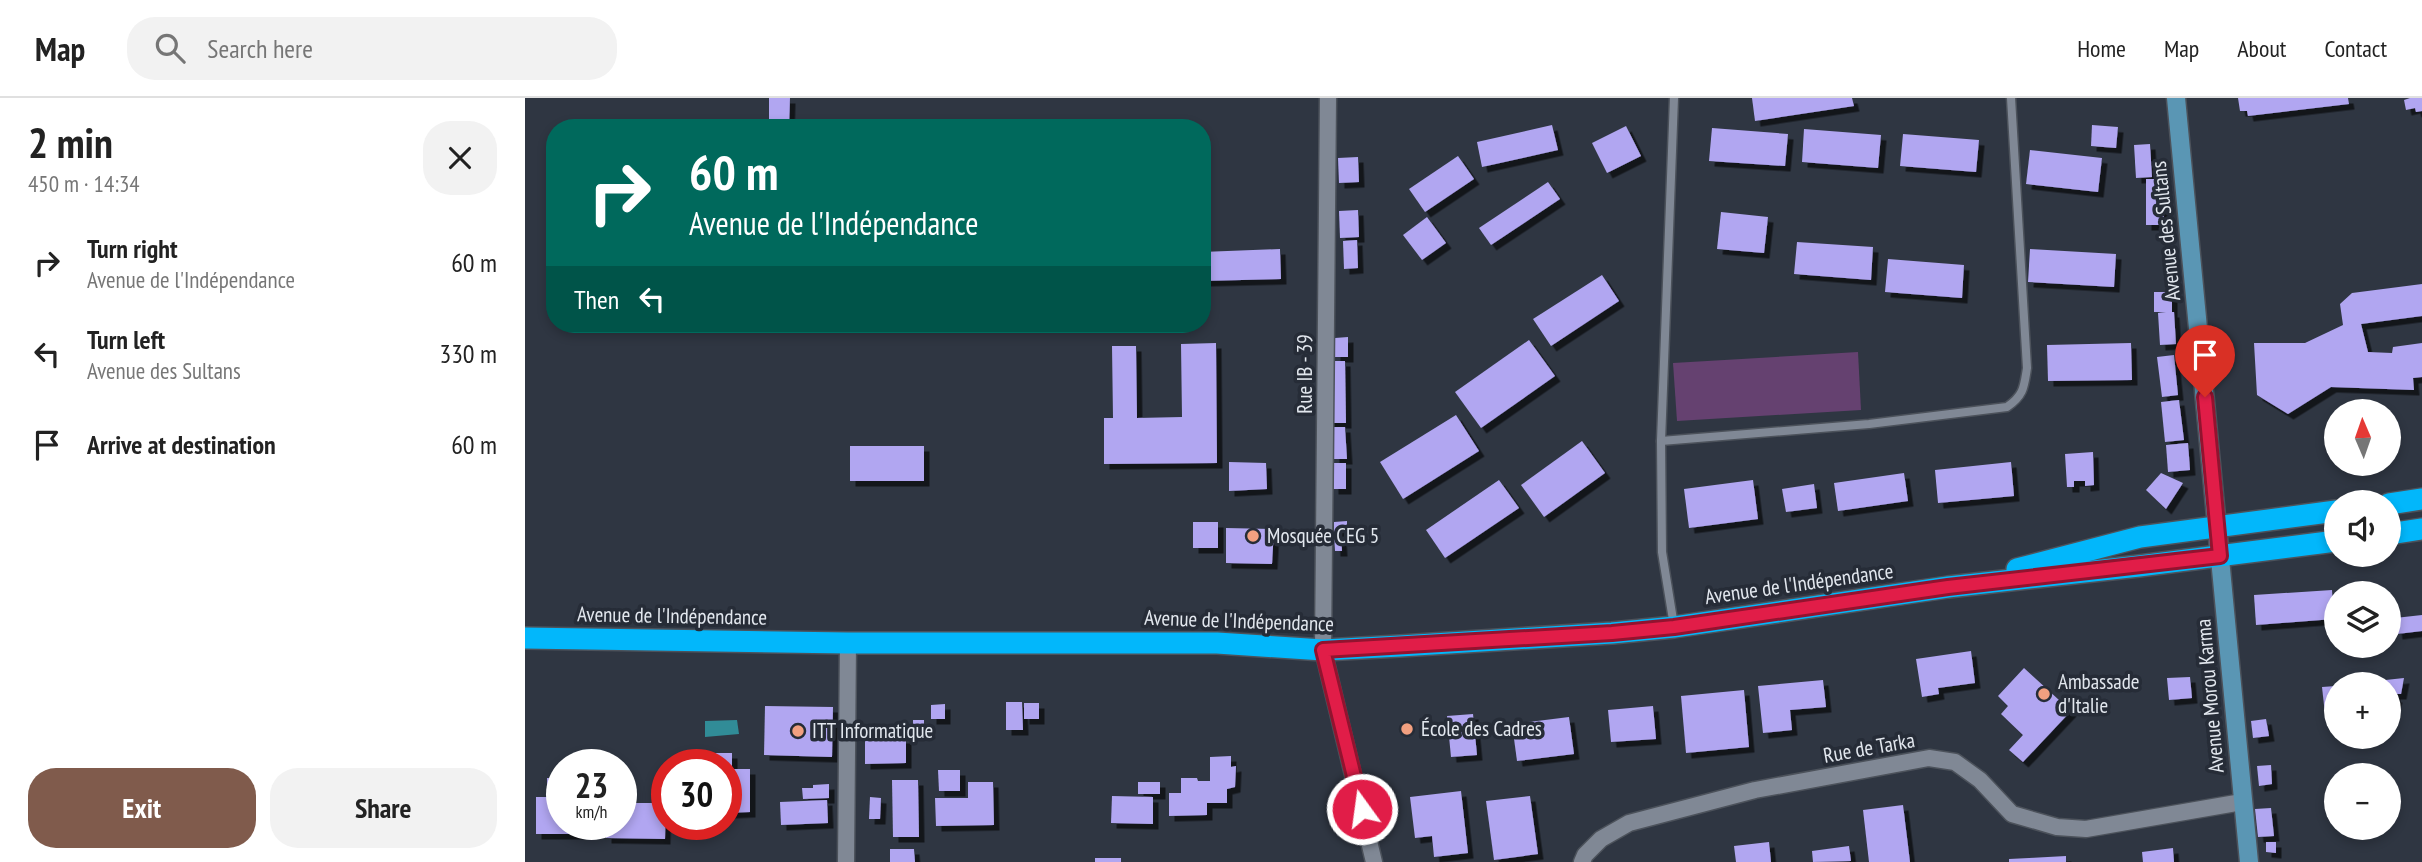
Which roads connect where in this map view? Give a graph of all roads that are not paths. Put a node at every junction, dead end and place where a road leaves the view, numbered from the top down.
1 (1328, 98) edge
2 (1674, 98) edge
3 (2011, 98) edge
4 (2176, 98) edge
5 (1661, 441) junction
6 (2422, 499) edge
7 (2401, 502) edge
8 (2324, 513) edge
9 (2218, 527) junction
10 (2422, 529) edge
11 (2401, 532) edge
12 (2324, 543) edge
13 (2220, 556) junction
14 (1948, 587) junction
15 (1674, 627) junction
16 (525, 638) edge
17 (848, 643) junction
18 (1323, 650) junction
19 (2242, 802) junction
20 (846, 862) edge
21 (1374, 862) edge
22 (1582, 862) edge
23 (2249, 862) edge

1 - 18 street, Rue IB - 39
2 - 5 lane
3 - 5 lane
4 - 9 street, Avenue des Sultans
5 - 15 lane
6 - 7 highway
8 - 9 highway, Avenue de l'Indépendance
9 - 13 street, Avenue Morou Karma
9 - 14 highway, Avenue de l'Indépendance
10 - 11 highway
12 - 13 highway, Avenue de l'Indépendance
13 - 14 highway, Avenue de l'Indépendance
13 - 19 street, Avenue Morou Karma
14 - 15 highway, Avenue de l'Indépendance
15 - 18 highway, Avenue de l'Indépendance
16 - 17 highway, Avenue de l'Indépendance
17 - 18 highway, Avenue de l'Indépendance
17 - 20 street
18 - 21 street, Rue IB - 39
19 - 22 street, Rue de Tarka
19 - 23 street, Avenue Morou Karma

